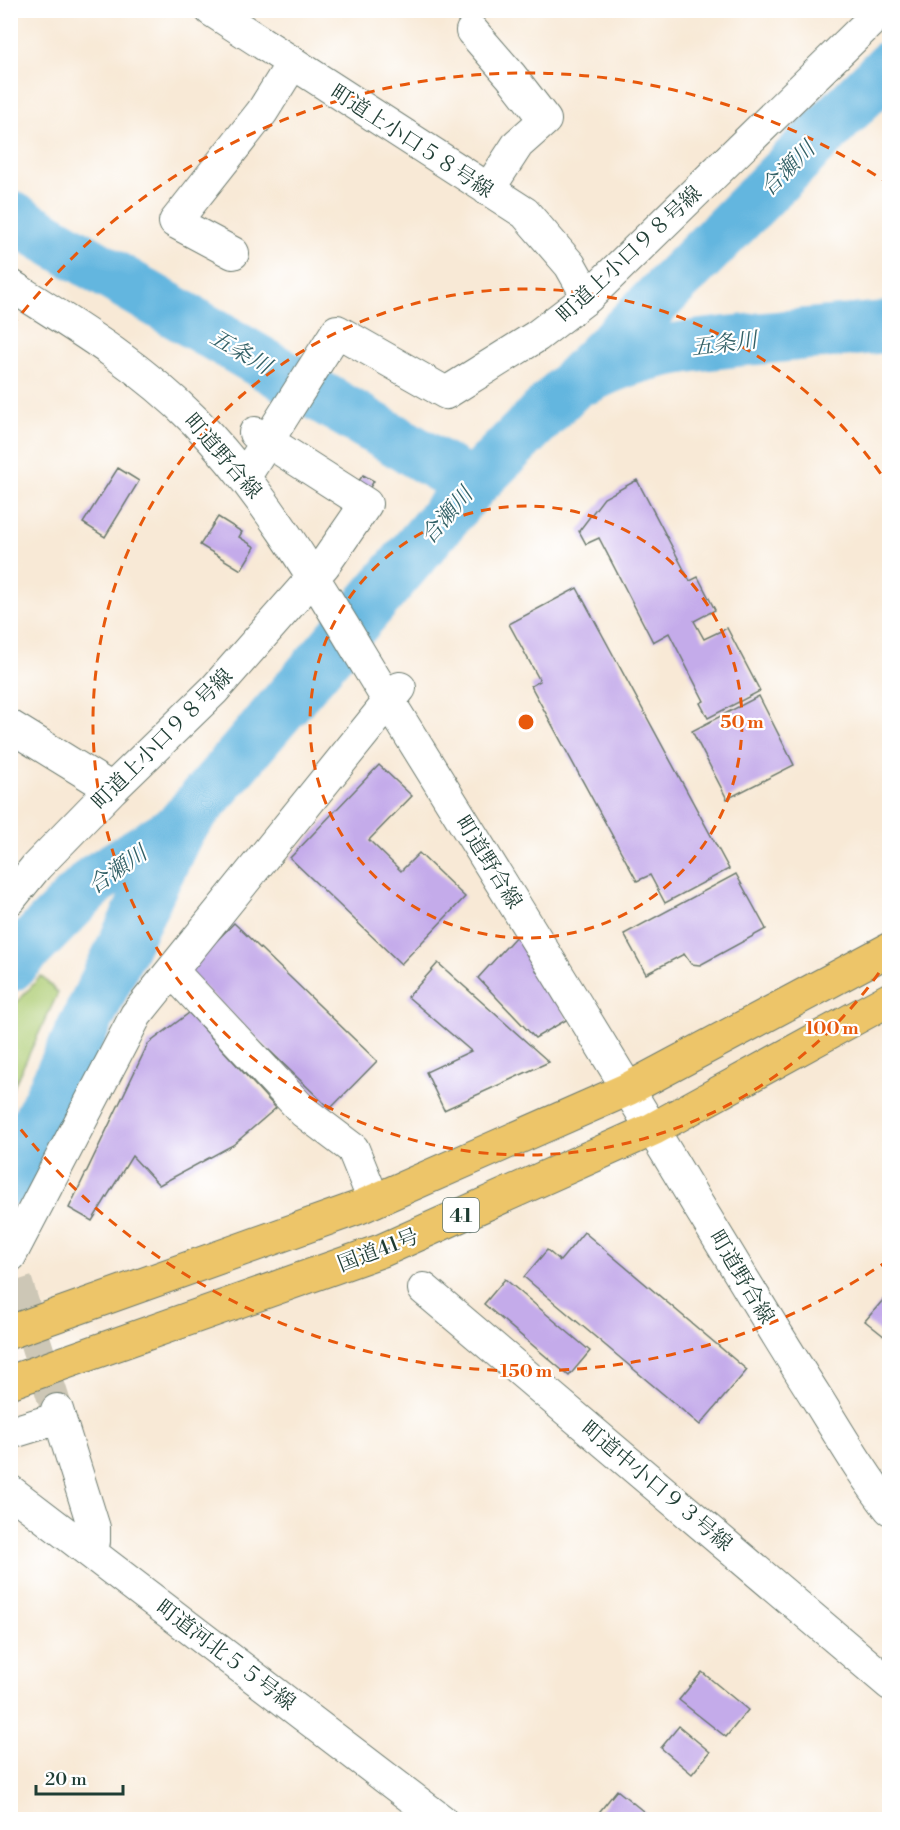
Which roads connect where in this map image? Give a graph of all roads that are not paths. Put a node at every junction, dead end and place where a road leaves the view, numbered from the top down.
1 (211, 10) edge
2 (882, 10) edge
3 (472, 31) dead end
4 (292, 64) junction
5 (488, 190) junction
6 (233, 253) dead end
7 (10, 285) edge
8 (588, 297) junction
9 (265, 436) junction
10 (244, 478) junction
11 (314, 581) junction
12 (392, 696) junction
13 (10, 726) edge
14 (112, 789) junction
15 (10, 899) edge
16 (890, 949) edge
17 (172, 970) junction
18 (890, 999) edge
19 (628, 1089) junction
20 (653, 1129) junction
21 (374, 1201) junction
22 (12, 1267) edge
23 (424, 1288) dead end
24 (10, 1332) edge
25 (10, 1382) edge
26 (10, 1432) edge
27 (10, 1491) edge
28 (890, 1509) edge
29 (88, 1550) junction
30 (890, 1684) edge
31 (441, 1820) edge

1 - 4 street, 町道上小口５８号線
2 - 8 street, 町道上小口９８号線
3 - 5 street
4 - 5 street, 町道上小口５８号線
4 - 6 street
5 - 8 street, 町道上小口５８号線
7 - 10 street, 町道野合線
8 - 9 street, 町道上小口９８号線
9 - 10 street, 町道上小口９８号線
9 - 11 street, 町道上小口９８号線
10 - 11 street, 町道野合線
11 - 12 street, 町道野合線
11 - 14 street, 町道上小口９８号線
12 - 17 street
12 - 19 street, 町道野合線
13 - 14 street
14 - 15 street, 町道上小口９８号線
16 - 19 highway, 41
17 - 21 street
17 - 22 street
18 - 20 highway, 国道41号 / 41
19 - 20 street, 町道野合線
19 - 21 highway, 41
20 - 25 highway, 国道41号 / 41
20 - 28 street, 町道野合線
21 - 24 highway, 41
23 - 30 street, 町道中小口９３号線
26 - 29 street
27 - 29 street, 町道河北５５号線
29 - 31 street, 町道河北５５号線

